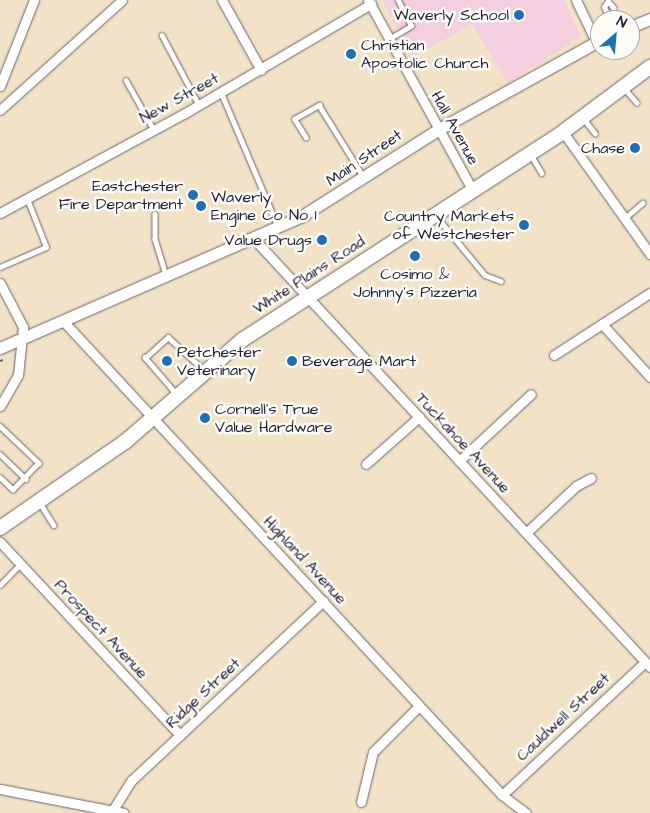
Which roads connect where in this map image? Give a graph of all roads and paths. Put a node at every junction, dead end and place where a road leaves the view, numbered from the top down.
1 (34, 0) edge
2 (122, 0) edge
3 (222, 0) edge
4 (398, 0) edge
5 (576, 0) edge
6 (608, 1) edge
7 (369, 2) edge
8 (614, 8) dead end
9 (590, 26) edge
10 (162, 35) dead end
11 (388, 40) junction
12 (590, 45) edge
13 (649, 69) edge
14 (261, 70) junction
15 (1, 80) edge
16 (126, 80) dead end
17 (624, 88) junction
18 (221, 92) junction
19 (637, 103) dead end
20 (199, 105) junction
21 (0, 110) edge
22 (584, 118) junction
23 (439, 129) junction
24 (154, 130) junction
25 (563, 132) junction
26 (595, 133) dead end
27 (306, 138) dead end
28 (530, 154) junction
29 (542, 173) dead end
30 (364, 177) junction
31 (473, 191) junction
32 (27, 199) junction
33 (642, 203) dead end
34 (0, 213) edge
35 (155, 214) dead end
36 (435, 215) junction
37 (625, 218) junction
38 (278, 228) junction
39 (254, 239) junction
40 (650, 254) edge
41 (0, 267) edge
42 (166, 276) junction
43 (501, 281) dead end
44 (0, 284) edge
45 (650, 293) edge
46 (308, 297) junction
47 (65, 323) junction
48 (602, 324) junction
49 (20, 340) junction
50 (0, 348) edge
51 (554, 355) dead end
52 (204, 370) junction
53 (650, 377) edge
54 (531, 394) dead end
55 (177, 396) junction
56 (0, 406) edge
57 (419, 417) junction
58 (153, 419) junction
59 (0, 426) edge
60 (0, 454) edge
61 (459, 461) junction
62 (366, 464) dead end
63 (0, 478) edge
64 (591, 478) dead end
65 (26, 479) junction
66 (40, 503) junction
67 (54, 525) dead end
68 (0, 528) edge
69 (526, 533) junction
70 (0, 542) edge
71 (20, 564) junction
72 (0, 585) edge
73 (323, 601) junction
74 (648, 665) edge
75 (419, 706) junction
76 (180, 735) junction
77 (0, 788) edge
78 (502, 794) junction
79 (361, 802) dead end
80 (111, 812) edge
81 (124, 813) edge
82 (526, 813) edge

1 - 15 street
2 - 21 street
3 - 14 street
4 - 11 lane
5 - 9 street
6 - 8 lane
7 - 11 street, Hall Avenue
7 - 14 street, New Street
10 - 20 lane
11 - 23 street, Hall Avenue
12 - 23 street, Main Street
13 - 17 main road, White Plains Road
14 - 18 street, New Street
16 - 24 lane
17 - 19 lane
17 - 22 main road, White Plains Road
18 - 20 street, New Street
18 - 38 lane
20 - 24 street, New Street
22 - 25 main road, White Plains Road
22 - 26 lane
23 - 30 street, Main Street
23 - 31 street, Hall Avenue
24 - 32 street, New Street
25 - 28 main road, White Plains Road
25 - 37 street
27 - 30 lane
28 - 29 lane
28 - 31 main road, White Plains Road
30 - 38 street, Main Street
31 - 36 main road, White Plains Road
32 - 34 street, New Street
32 - 41 lane
33 - 37 lane
35 - 42 lane
36 - 43 lane
36 - 46 main road, White Plains Road
37 - 40 street
38 - 39 street, Main Street
39 - 42 street, Main Street
39 - 46 street, Tuckahoe Avenue
42 - 47 street, Main Street
44 - 49 street
45 - 48 street
46 - 52 main road, White Plains Road
46 - 57 street, Tuckahoe Avenue
47 - 49 street, Main Street
47 - 58 street, Highland Avenue
48 - 51 street
48 - 53 street
49 - 50 street, Main Street
49 - 56 street
52 - 55 main road, White Plains Road
52 - 55 lane
54 - 61 street
55 - 58 main road, White Plains Road
57 - 61 street, Tuckahoe Avenue
57 - 62 street
58 - 66 main road, White Plains Road
58 - 73 street, Highland Avenue
59 - 65 lane
60 - 65 lane
61 - 69 street, Tuckahoe Avenue
63 - 65 lane
64 - 69 street
66 - 67 lane
66 - 68 main road, White Plains Road
69 - 74 street, Tuckahoe Avenue
70 - 71 street, Prospect Avenue
71 - 72 lane
71 - 76 street, Prospect Avenue
73 - 75 street, Highland Avenue
73 - 76 street, Ridge Street
74 - 78 street, Cauldwell Street
75 - 78 street, Highland Avenue
75 - 79 street
76 - 80 street, Ridge Street
77 - 80 street
78 - 82 street, Highland Avenue
80 - 81 street

